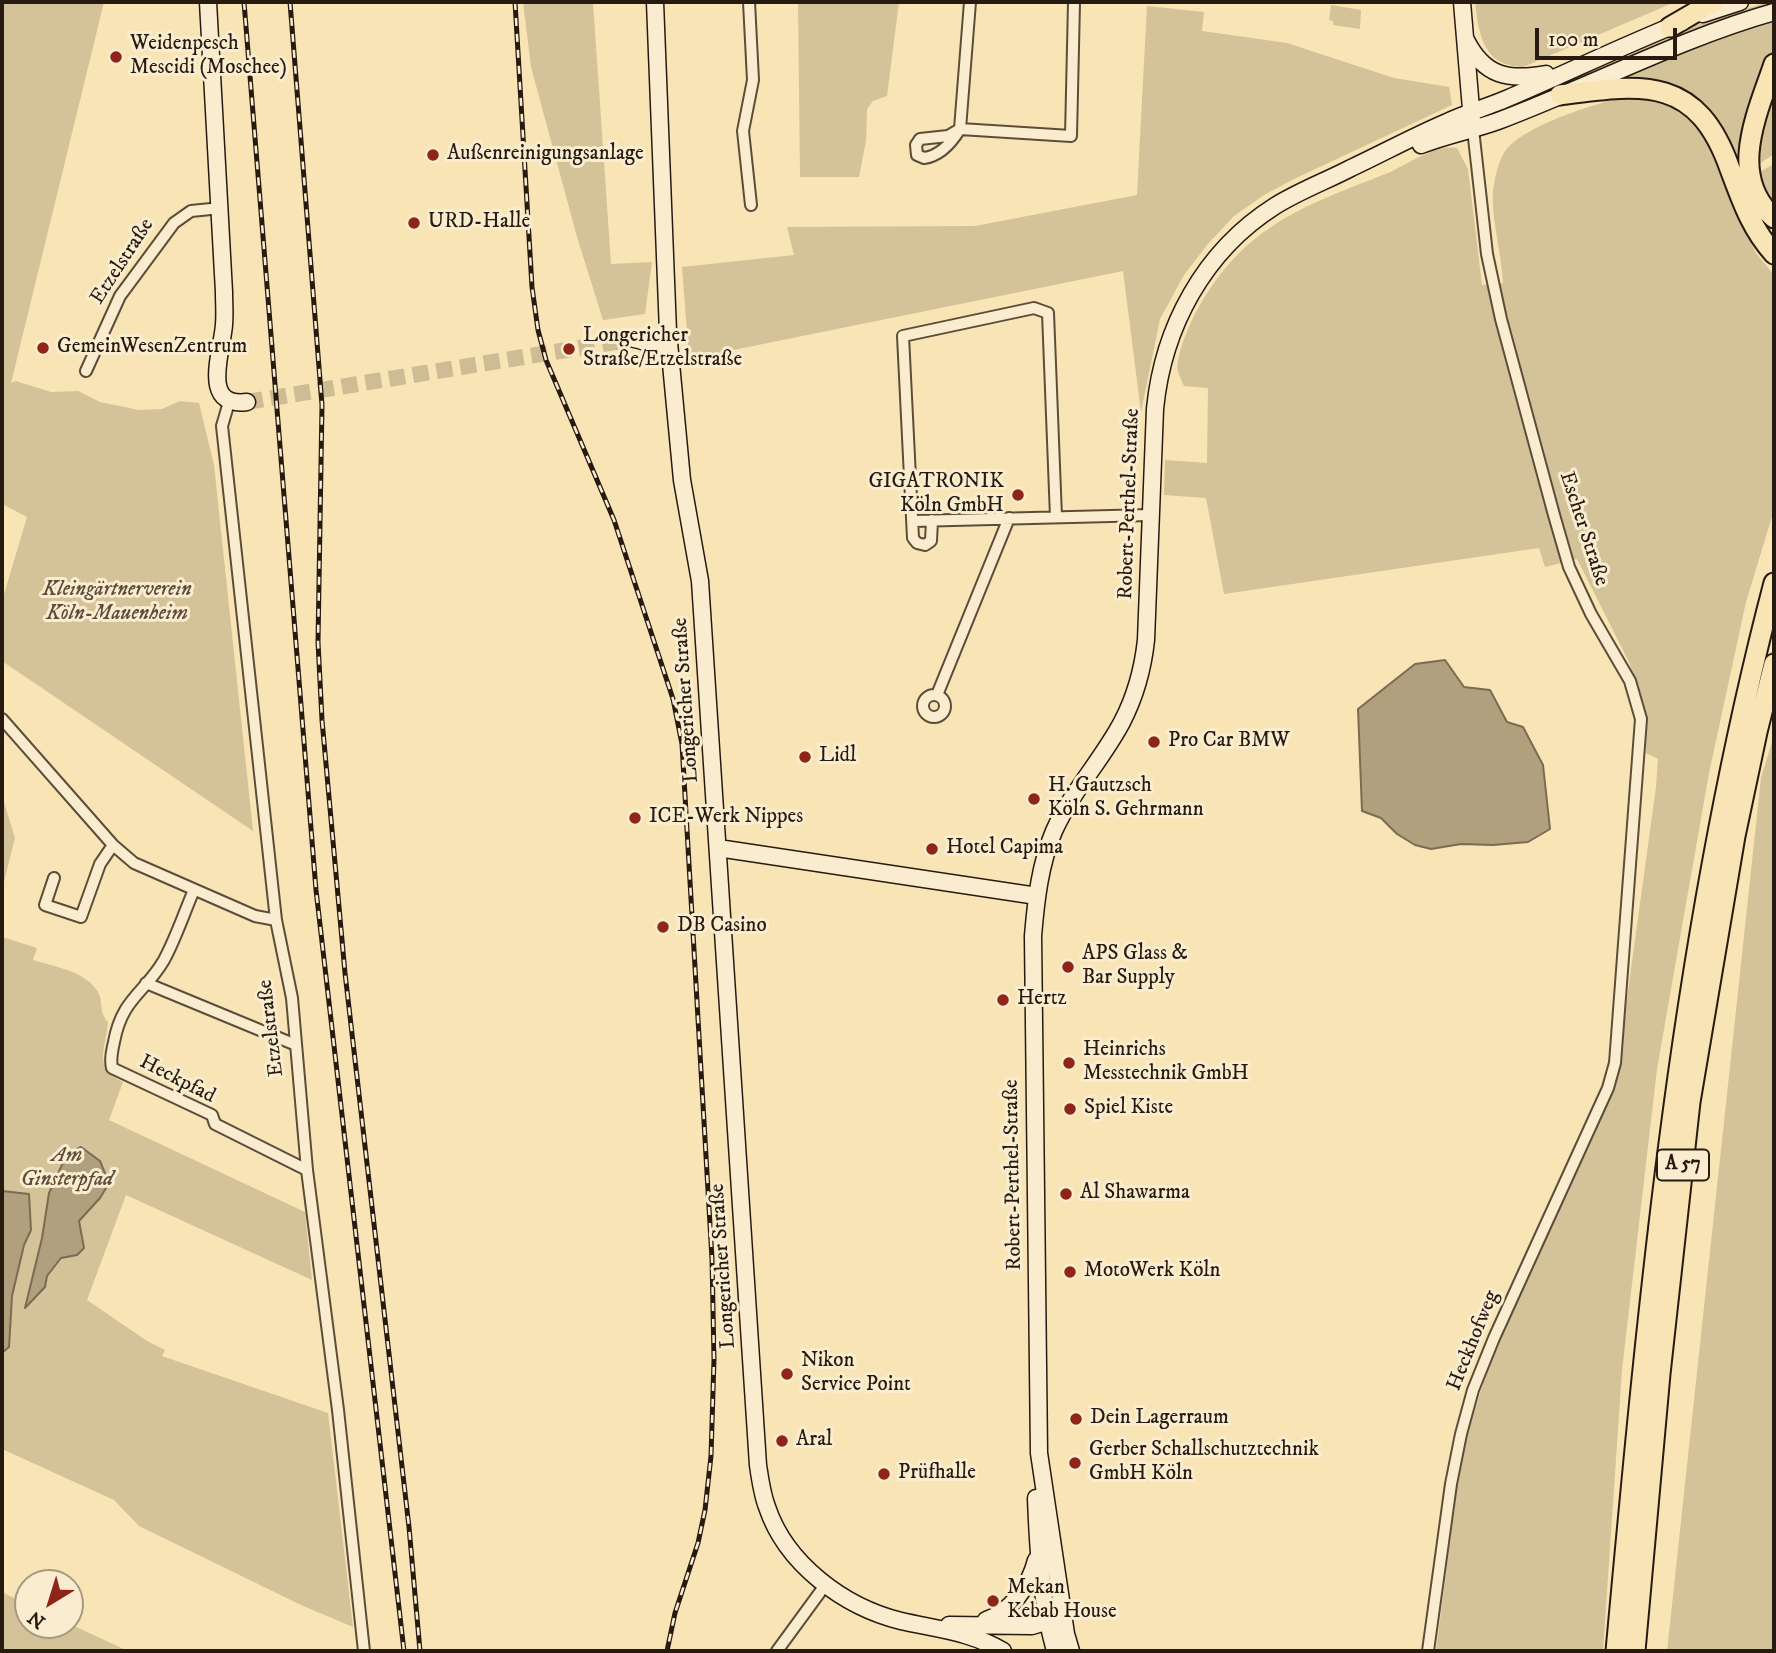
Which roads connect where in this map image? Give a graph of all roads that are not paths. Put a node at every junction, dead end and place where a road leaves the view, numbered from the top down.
1 (208, 2) edge
2 (655, 2) edge
3 (749, 2) edge
4 (970, 2) edge
5 (1462, 2) edge
6 (1713, 2) edge
7 (1740, 2) edge
8 (1074, 3) edge
9 (1774, 12) edge
10 (1670, 27) junction
11 (1464, 38) junction
12 (1774, 64) edge
13 (1567, 71) junction
14 (1560, 94) junction
15 (1472, 121) junction
16 (751, 205) dead end
17 (221, 208) junction
18 (1774, 218) edge
19 (1774, 254) edge
20 (668, 332) junction
21 (671, 363) junction
22 (86, 371) dead end
23 (229, 401) junction
24 (247, 402) tunnel mouth
25 (1150, 515) junction
26 (1056, 517) junction
27 (1009, 519) junction
28 (932, 520) junction
29 (914, 521) junction
30 (1774, 583) edge
31 (1774, 664) edge
32 (936, 695) dead end
33 (2, 719) edge
34 (113, 845) junction
35 (718, 848) junction
36 (54, 878) dead end
37 (194, 890) junction
38 (1037, 896) junction
39 (276, 920) junction
40 (146, 983) junction
41 (296, 1045) junction
42 (1615, 1063) joint
43 (307, 1170) junction
44 (1039, 1453) junction
45 (1038, 1551) junction
46 (826, 1584) junction
47 (1060, 1591) junction
48 (1046, 1619) junction
49 (980, 1622) junction
50 (926, 1625) junction
51 (1066, 1634) junction
52 (364, 1651) edge
53 (777, 1651) edge
54 (1003, 1651) edge
55 (1055, 1651) edge
56 (1071, 1651) edge
57 (1428, 1651) edge
58 (1616, 1651) edge
59 (1635, 1651) edge

1 - 17 street, Etzelstraße
2 - 20 street, Longericher Straße
3 - 16 street
4 - 8 street
5 - 11 street, Escher Straße
6 - 10 highway
7 - 10 street
9 - 14 street
10 - 13 street
11 - 13 street
11 - 15 street, Escher Straße
12 - 18 highway
13 - 15 street
14 - 15 street
14 - 19 highway
15 - 25 street, Robert-Perthel-Straße
15 - 42 street, Escher Straße
17 - 22 street, Etzelstraße
17 - 23 street, Etzelstraße
20 - 21 street, Longericher Straße
20 - 21 street
21 - 35 street, Longericher Straße
23 - 24 street
23 - 39 street, Etzelstraße
25 - 26 street
25 - 38 street, Robert-Perthel-Straße
26 - 27 street
26 - 29 street
27 - 28 street
27 - 32 street
28 - 29 street
28 - 29 street
30 - 58 highway, A 57
31 - 59 highway, A 57
33 - 34 street
34 - 36 street
34 - 37 street
35 - 38 street
35 - 46 street, Longericher Straße
37 - 39 street
37 - 40 street, Heckpfad
38 - 44 street, Robert-Perthel-Straße
39 - 41 street, Etzelstraße
40 - 41 street
40 - 43 street, Heckpfad
41 - 43 street, Etzelstraße
42 - 57 street, Heckhofweg
43 - 52 street, Etzelstraße
44 - 45 street, Robert-Perthel-Straße
44 - 47 street, Robert-Perthel-Straße
45 - 48 street, Robert-Perthel-Straße
45 - 49 street
46 - 50 street, Longericher Straße
46 - 53 street
47 - 48 street
47 - 51 street, Robert-Perthel-Straße
48 - 49 street, Longericher Straße
48 - 51 street
48 - 55 street, Robert-Perthel-Straße
49 - 50 street, Longericher Straße
50 - 54 street, Longericher Straße
51 - 56 street, Robert-Perthel-Straße

